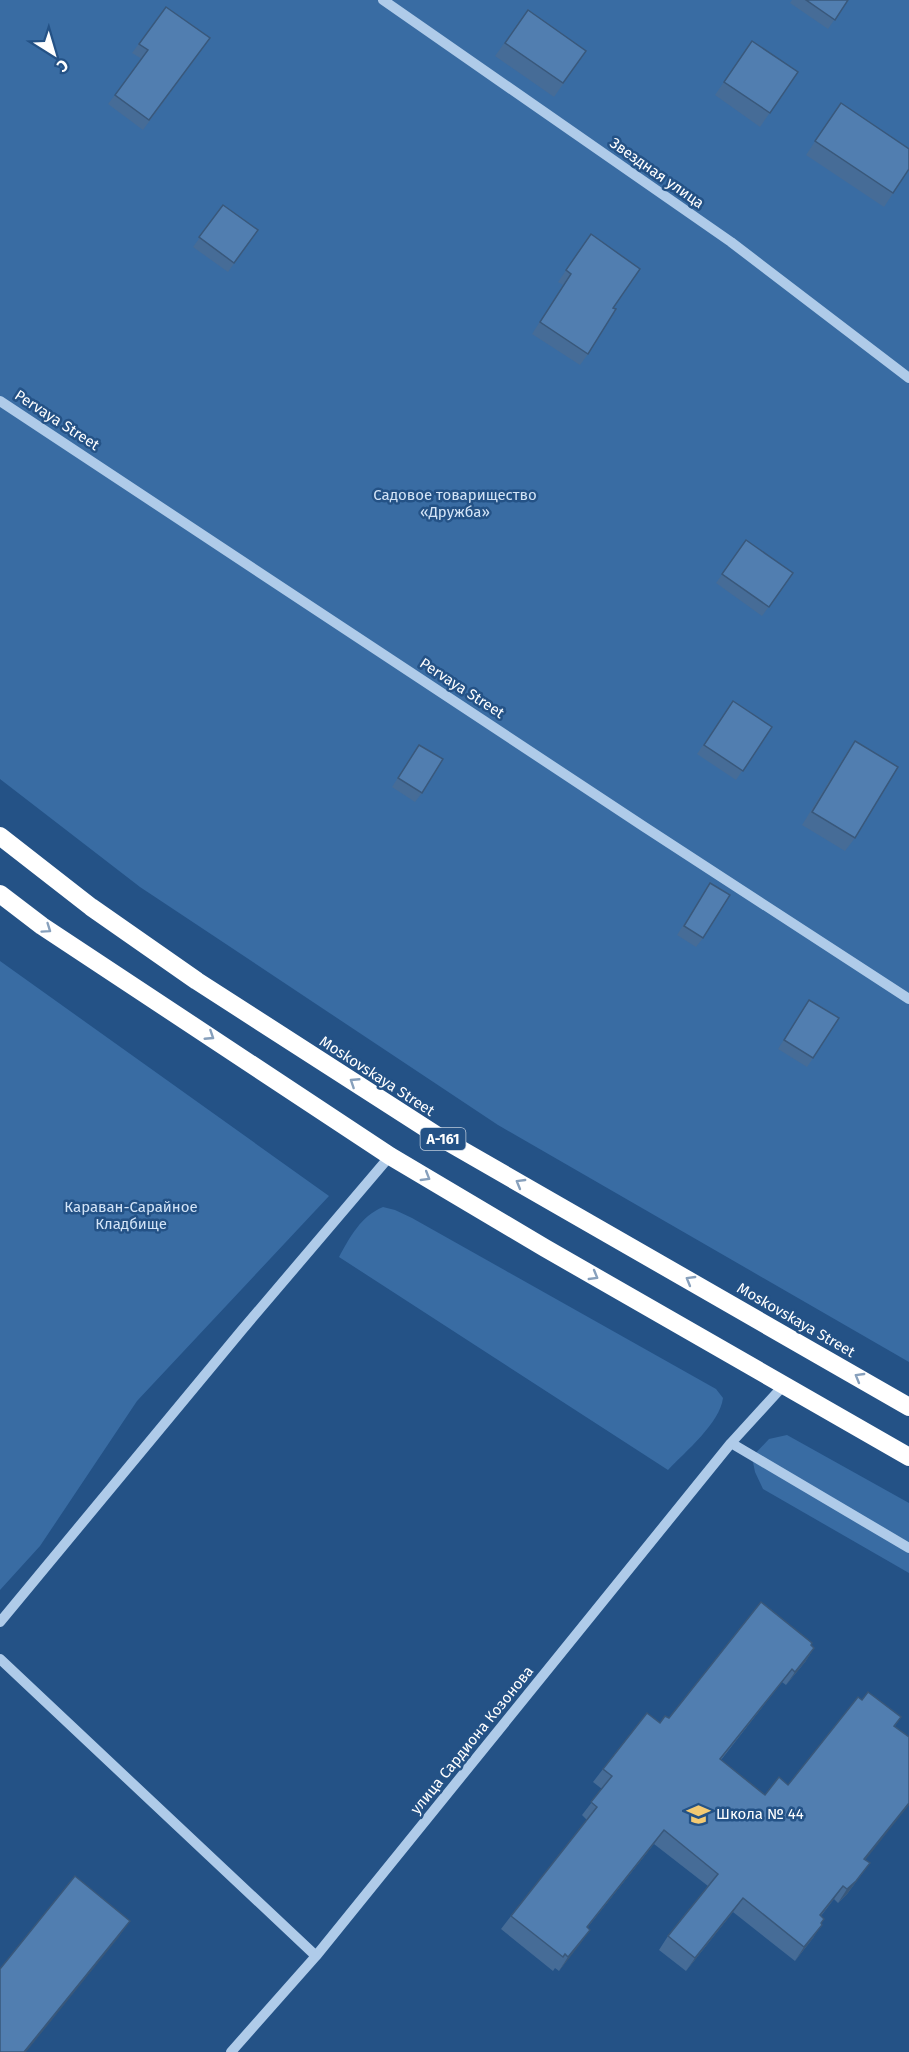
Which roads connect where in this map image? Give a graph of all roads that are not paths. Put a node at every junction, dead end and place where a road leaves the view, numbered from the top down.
1 (383, 0) edge
2 (909, 378) edge
3 (0, 401) edge
4 (0, 836) edge
5 (0, 894) edge
6 (909, 999) edge
7 (390, 1156) junction
8 (784, 1385) junction
9 (909, 1407) edge
10 (731, 1443) junction
11 (909, 1457) edge
12 (909, 1548) edge
13 (0, 1622) edge
14 (0, 1659) edge
15 (316, 1956) junction
16 (231, 2052) edge

1 - 2 street, Звездная улица
3 - 6 street, Pervaya Street
9 -> 4 highway, Moskovskaya Street / А-161
5 -> 7 highway, А-161
7 -> 8 highway, А-161
7 - 13 street
8 - 10 street, улица Сардиона Козонова
8 - 11 highway, А-161
10 - 12 street
10 - 15 street, улица Сардиона Козонова
14 - 15 street
15 - 16 street, улица Сардиона Козонова

